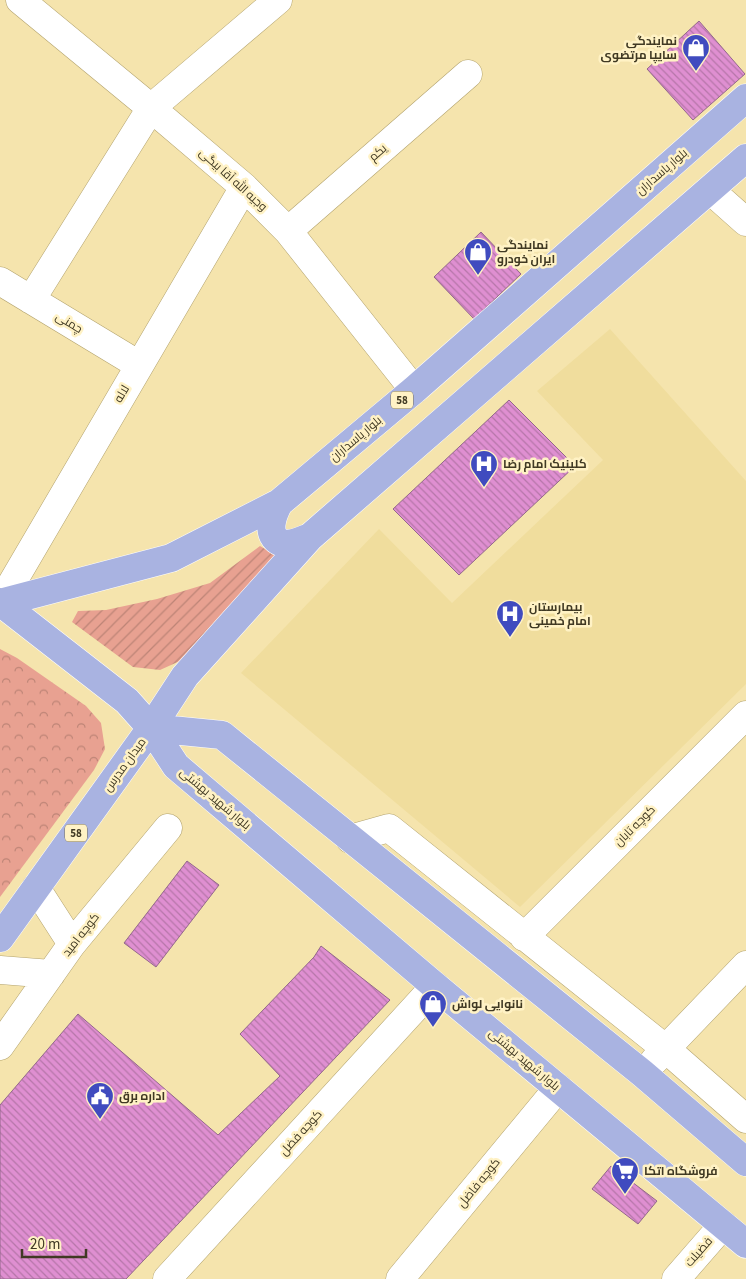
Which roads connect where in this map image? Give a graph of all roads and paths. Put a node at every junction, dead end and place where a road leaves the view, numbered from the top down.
1 (20, 0) edge
2 (278, 0) edge
3 (468, 74) dead end
4 (746, 98) edge
5 (151, 108) junction
6 (746, 158) edge
7 (244, 187) junction
8 (710, 190) junction
9 (746, 222) edge
10 (288, 231) junction
11 (0, 281) edge
12 (31, 300) junction
13 (138, 366) junction
14 (414, 390) junction
15 (279, 503) junction
16 (310, 537) junction
17 (0, 602) edge
18 (746, 715) edge
19 (151, 728) junction
20 (168, 828) dead end
21 (350, 839) junction
22 (36, 888) junction
23 (524, 937) junction
24 (0, 938) edge
25 (72, 944) junction
26 (746, 965) edge
27 (0, 970) edge
28 (51, 974) junction
29 (435, 986) junction
30 (0, 1046) edge
31 (666, 1049) junction
32 (642, 1074) junction
33 (558, 1088) junction
34 (746, 1119) edge
35 (746, 1162) edge
36 (723, 1225) junction
37 (746, 1244) edge
38 (167, 1279) edge
39 (400, 1279) edge
40 (676, 1279) edge

1 - 5 street, وجیه الله آقا بیگی
2 - 5 street
3 - 10 street, یکم
4 - 14 main road, بلوار پاسداران / 58
5 - 7 street, وجیه الله آقا بیگی
5 - 12 street
6 - 8 main road, 58
7 - 10 street, وجیه الله آقا بیگی
7 - 13 street, لاله
8 - 9 street
8 - 16 main road, 58
10 - 14 street, وجیه الله آقا بیگی
11 - 12 street, چمنی
12 - 13 street, چمنی
13 - 17 street, لاله
14 - 15 main road, بلوار پاسداران / 58
15 - 16 main road
15 - 17 main road, بلوار پاسداران / 58
16 - 19 main road, 58
17 - 19 main road, میدان مدرس
18 - 23 street, کوچه تابان
19 - 21 main road
19 - 22 main road, میدان مدرس / 58
19 - 29 main road, بلوار شهید بهشتی
20 - 25 street, کوچه امید
21 - 23 street
21 - 32 main road
22 - 24 main road, میدان مدرس / 58
22 - 25 street
23 - 31 street
25 - 28 street, کوچه امید
26 - 31 street
27 - 28 street
28 - 30 street, کوچه امید
29 - 33 main road, بلوار شهید بهشتی
29 - 38 street, کوچه فضل
31 - 32 street
31 - 34 street
32 - 35 main road
33 - 36 main road, بلوار شهید بهشتی
33 - 39 street, کوچه فاضل
36 - 37 main road, بلوار شهید بهشتی
36 - 40 street, فضیلت

